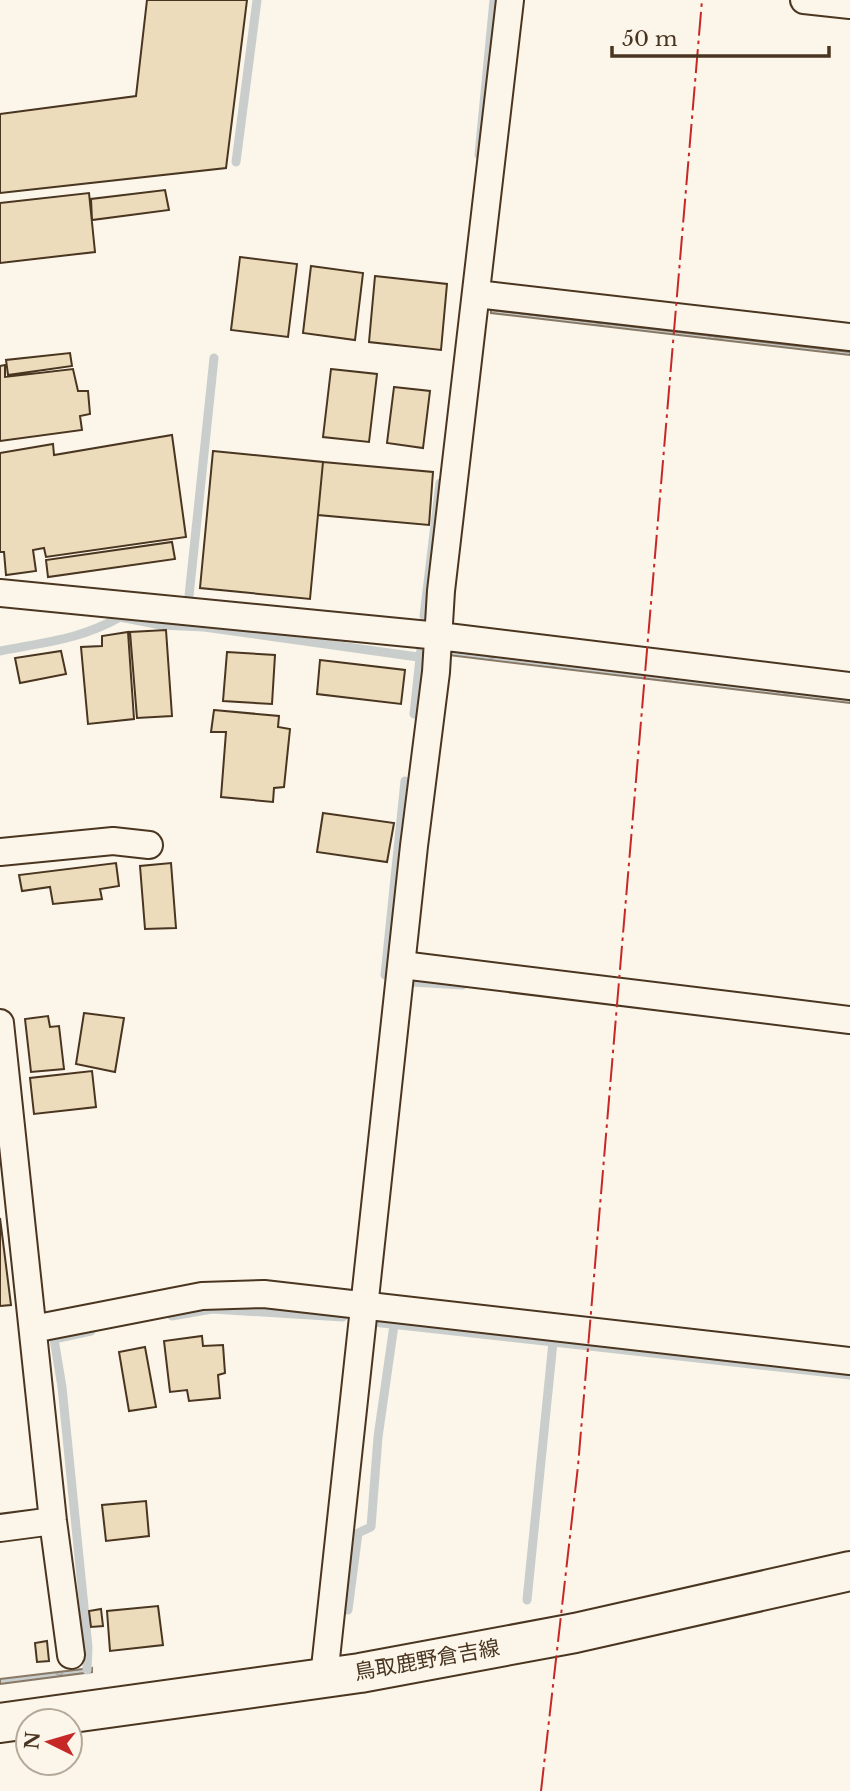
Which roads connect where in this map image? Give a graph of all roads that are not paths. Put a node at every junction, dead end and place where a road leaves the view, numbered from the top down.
1 (510, 0) edge
2 (804, 0) edge
3 (850, 5) edge
4 (477, 294) junction
5 (850, 337) edge
6 (0, 593) edge
7 (439, 636) junction
8 (850, 686) edge
9 (149, 845) dead end
10 (0, 852) edge
11 (402, 965) junction
12 (850, 1020) edge
13 (0, 1023) edge
14 (6, 1132) edge
15 (363, 1307) junction
16 (33, 1329) junction
17 (850, 1361) edge
18 (53, 1521) junction
19 (0, 1528) edge
20 (850, 1571) edge
21 (71, 1655) dead end
22 (324, 1677) junction
23 (0, 1723) edge

1 - 4 street
2 - 3 street
4 - 5 street
4 - 7 street
6 - 7 street
7 - 8 street
7 - 11 street
9 - 10 street
11 - 12 street
11 - 15 street
13 - 14 street
14 - 16 street
15 - 16 street
15 - 17 street
15 - 22 street
16 - 18 street
18 - 19 street
18 - 21 street
20 - 22 main road, 鳥取鹿野倉吉線
22 - 23 main road, 鳥取鹿野倉吉線

